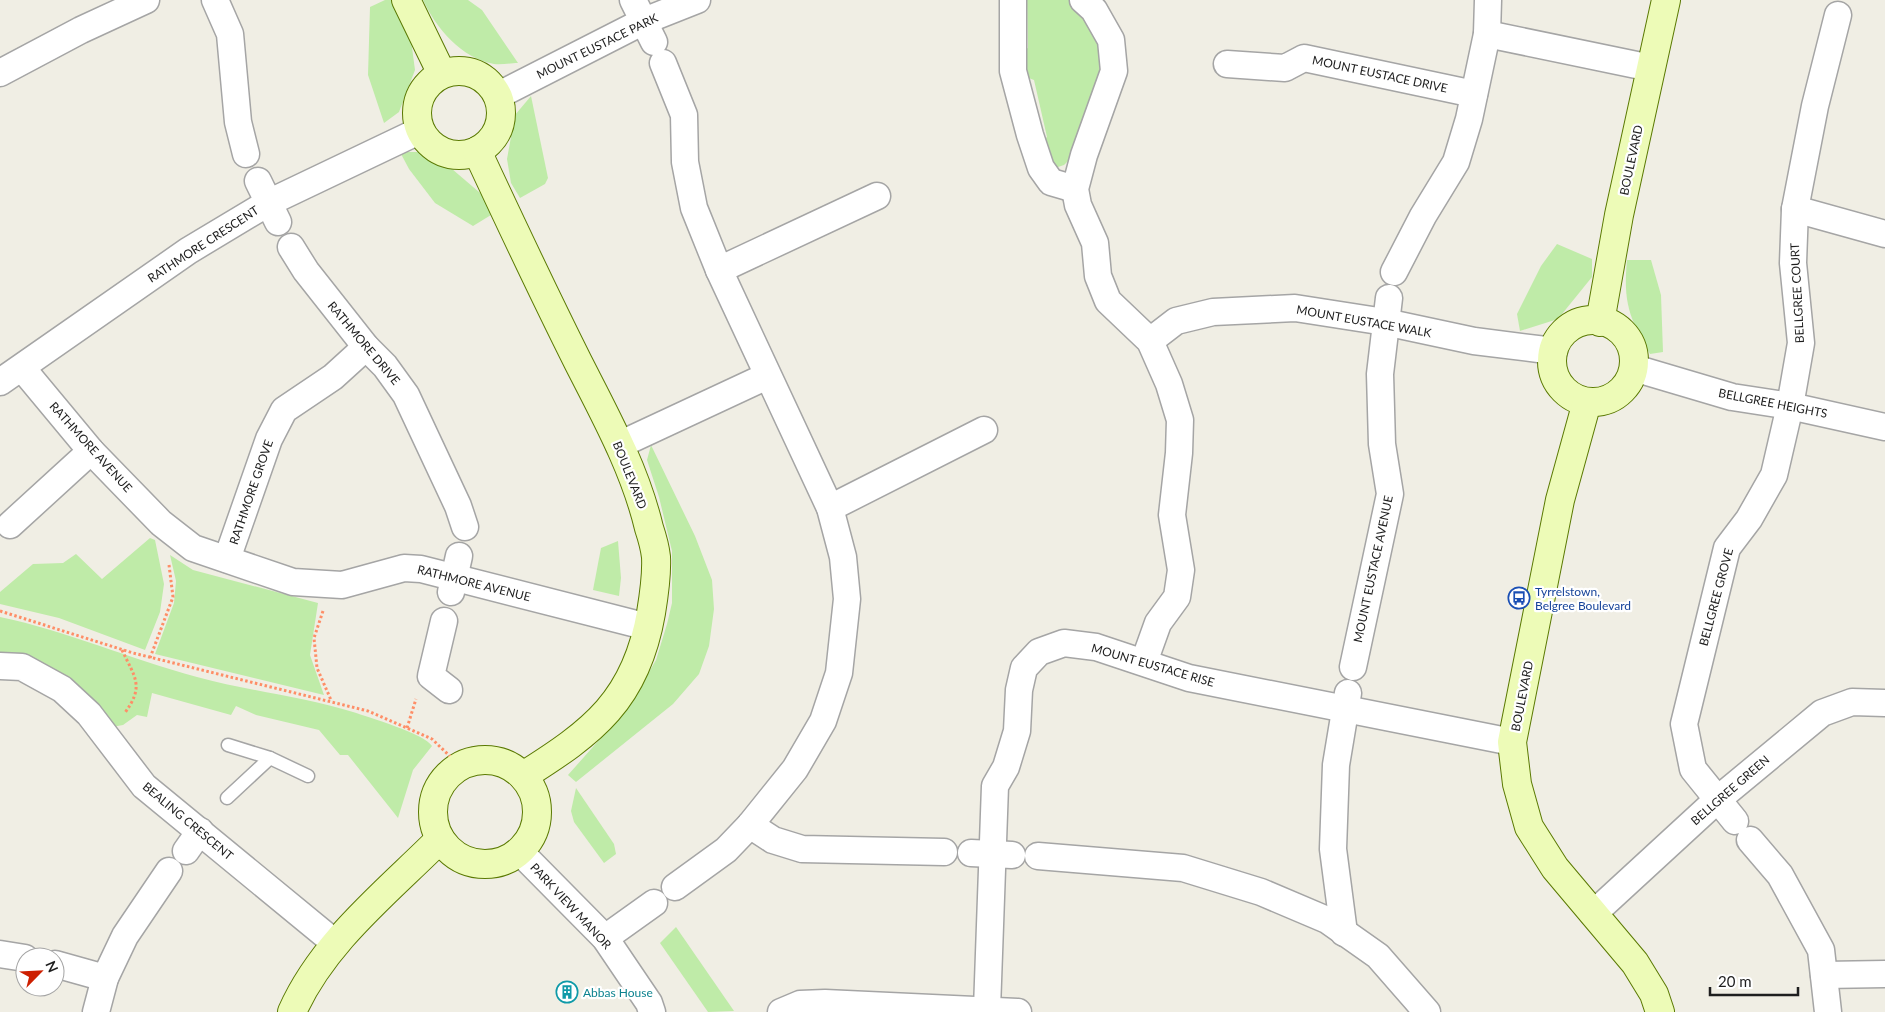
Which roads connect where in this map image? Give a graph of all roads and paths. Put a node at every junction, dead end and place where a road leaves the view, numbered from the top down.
1 (146, 0) edge
2 (216, 0) edge
3 (406, 0) edge
4 (697, 0) edge
5 (1013, 0) edge
6 (1083, 0) edge
7 (1488, 0) edge
8 (1666, 0) edge
9 (1838, 15) dead end
10 (648, 31) edge
11 (1487, 34) junction
12 (1227, 64) dead end
13 (1651, 68) junction
14 (0, 73) edge
15 (442, 74) junction
16 (1474, 94) junction
17 (497, 96) junction
18 (421, 130) junction
19 (477, 151) junction
20 (246, 154) dead end
21 (1075, 189) junction
22 (877, 196) dead end
23 (1795, 209) junction
24 (1885, 234) edge
25 (291, 247) dead end
26 (719, 270) junction
27 (1394, 272) dead end
28 (1387, 310) junction
29 (1600, 322) junction
30 (1150, 340) junction
31 (366, 347) junction
32 (1554, 351) junction
33 (22, 368) junction
34 (1634, 368) junction
35 (767, 376) junction
36 (0, 382) edge
37 (1587, 402) junction
38 (1790, 406) junction
39 (1885, 427) edge
40 (984, 430) dead end
41 (620, 445) junction
42 (90, 450) junction
43 (830, 508) junction
44 (10, 525) dead end
45 (465, 527) dead end
46 (180, 538) junction
47 (228, 559) junction
48 (331, 584) junction
49 (0, 611) edge
50 (444, 620) dead end
51 (648, 627) junction
52 (122, 649) junction
53 (150, 658) junction
54 (1144, 662) junction
55 (0, 666) edge
56 (1353, 667) dead end
57 (449, 690) dead end
58 (331, 701) junction
59 (1347, 701) junction
60 (1885, 703) edge
61 (102, 732) junction
62 (1512, 742) junction
63 (228, 745) dead end
64 (270, 758) junction
65 (460, 766) junction
66 (308, 776) dead end
67 (523, 776) junction
68 (1715, 796) junction
69 (227, 798) dead end
70 (750, 825) junction
71 (440, 839) junction
72 (520, 852) junction
73 (944, 852) dead end
74 (1038, 856) dead end
75 (169, 871) dead end
76 (675, 887) dead end
77 (654, 903) dead end
78 (1593, 914) junction
79 (1344, 933) junction
80 (605, 938) junction
81 (335, 943) junction
82 (0, 954) edge
83 (15, 956) edge
84 (65, 967) edge
85 (1885, 974) edge
86 (1824, 975) junction
87 (105, 978) junction
88 (987, 1009) junction
89 (96, 1012) edge
90 (292, 1012) edge
91 (652, 1012) edge
92 (781, 1012) edge
93 (1018, 1012) edge
94 (1427, 1012) edge
95 (1660, 1012) edge
96 (1828, 1012) edge

1 - 14 street
2 - 20 street
3 - 15 street
4 - 10 street, MOUNT EUSTACE PARK
5 - 21 street
6 - 21 street
7 - 11 street
8 - 13 street, BOULEVARD
9 - 23 street, BELLGREE COURT
10 - 17 street, MOUNT EUSTACE PARK
10 - 26 street
11 - 13 street
11 - 16 street
12 - 16 street, MOUNT EUSTACE DRIVE
13 - 29 street, BOULEVARD
15 - 17 street
15 - 18 street
16 - 27 street
17 - 19 street
18 - 19 street
18 - 33 street, RATHMORE CRESCENT
19 - 41 street, BOULEVARD
21 - 30 street
22 - 26 street
23 - 24 street
23 - 38 street, BELLGREE COURT
25 - 31 street, RATHMORE DRIVE
26 - 35 street
28 - 30 street, MOUNT EUSTACE WALK
28 - 32 street, MOUNT EUSTACE WALK
28 - 56 street, MOUNT EUSTACE AVENUE
29 - 32 street
29 - 34 street
30 - 54 street
31 - 45 street, RATHMORE DRIVE
31 - 47 street, RATHMORE GROVE
32 - 37 street
33 - 36 street, RATHMORE CRESCENT
33 - 42 street, RATHMORE AVENUE
34 - 37 street
34 - 38 street, BELLGREE HEIGHTS
35 - 41 street
35 - 43 street
37 - 62 street, BOULEVARD
38 - 39 street, BELLGREE HEIGHTS
38 - 68 street, BELLGREE GROVE
40 - 43 street
41 - 51 street, BOULEVARD
42 - 44 street
42 - 46 street, RATHMORE AVENUE
43 - 70 street
46 - 47 street, RATHMORE AVENUE
46 - 53 path
47 - 48 street, RATHMORE AVENUE
48 - 51 street, RATHMORE AVENUE
48 - 58 path
49 - 52 path
50 - 57 street
51 - 67 street, BOULEVARD
52 - 53 path
52 - 61 path
53 - 58 path
54 - 59 street, MOUNT EUSTACE RISE
54 - 88 street, MOUNT EUSTACE RISE
55 - 61 street, BEALING CRESCENT
58 - 65 path
59 - 62 street, MOUNT EUSTACE RISE
59 - 79 street
60 - 68 street, BELLGREE GREEN
61 - 81 street, BEALING CRESCENT
62 - 78 street, BOULEVARD
63 - 64 lane
64 - 66 lane
64 - 69 lane
65 - 67 street
65 - 71 street
67 - 72 street
68 - 78 street, BELLGREE GREEN
68 - 86 street, BELLGREE GROVE
70 - 73 street
70 - 76 street
71 - 72 street
71 - 81 street
72 - 80 street, PARK VIEW MANOR
74 - 79 street
75 - 87 street
77 - 80 street
78 - 95 street, BOULEVARD
79 - 94 street
80 - 91 street, PARK VIEW MANOR
81 - 90 street
82 - 83 street
84 - 87 street
85 - 86 street
86 - 96 street, BELLGREE GROVE
87 - 89 street
88 - 92 street
88 - 93 street

